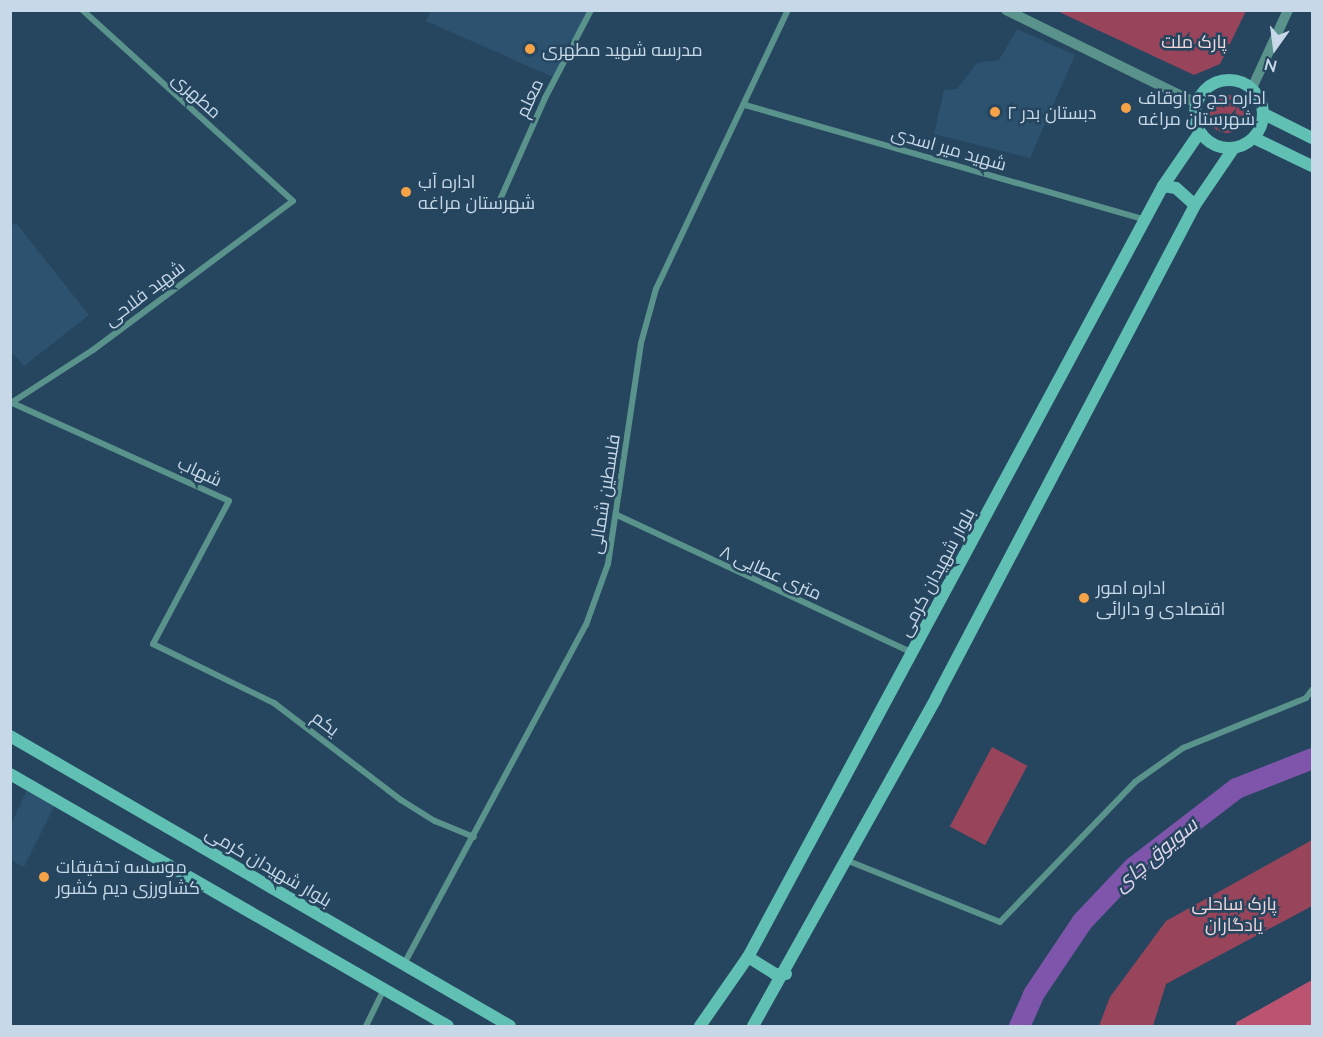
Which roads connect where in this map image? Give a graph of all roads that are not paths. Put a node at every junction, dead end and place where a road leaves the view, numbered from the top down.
1 (591, 10) edge
2 (788, 10) edge
3 (1006, 10) edge
4 (1288, 10) edge
5 (83, 11) edge
6 (1252, 88) junction
7 (1196, 103) junction
8 (746, 105) junction
9 (1264, 114) junction
10 (1200, 132) junction
11 (1254, 138) junction
12 (1312, 138) edge
13 (1233, 149) junction
14 (1312, 166) edge
15 (1163, 186) junction
16 (293, 201) joint
17 (499, 202) dead end
18 (1195, 204) junction
19 (1145, 220) junction
20 (11, 403) edge
21 (617, 516) junction
22 (153, 644) joint
23 (913, 654) junction
24 (1312, 690) edge
25 (10, 736) edge
26 (10, 774) edge
27 (474, 837) junction
28 (846, 860) junction
29 (748, 957) junction
30 (403, 964) junction
31 (786, 974) junction
32 (383, 991) junction
33 (366, 1026) edge
34 (448, 1026) edge
35 (510, 1026) edge
36 (700, 1026) edge
37 (753, 1026) edge

1 - 17 street, معلم
2 - 8 street, فلسطین شمالی
3 - 7 street
4 - 6 street
5 - 16 street, مطهری
6 - 7 main road
6 - 9 main road
7 - 10 main road
8 - 19 street, شهید میر اسدی
8 - 21 street, فلسطین شمالی
9 - 11 main road
9 - 12 main road
10 - 13 main road
10 - 15 main road, بلوار شهیدان کرمی
11 - 13 main road
11 - 14 main road
13 - 18 main road
15 - 18 main road
15 - 19 main road, بلوار شهیدان کرمی
16 - 20 street, شهید فلاحی
18 - 28 main road
19 - 23 main road, بلوار شهیدان کرمی
20 - 22 street, شهاب
21 - 23 street, ۸ متری عطایی
21 - 27 street, فلسطین شمالی
22 - 27 street, یکم
23 - 29 main road, بلوار شهیدان کرمی
24 - 28 street
25 - 30 main road, بلوار شهیدان کرمی
26 - 32 main road
27 - 30 street, فلسطین شمالی
28 - 31 main road
29 - 31 main road
29 - 36 main road, بلوار شهیدان کرمی
30 - 35 main road, بلوار شهیدان کرمی
31 - 37 main road
32 - 33 street
32 - 34 main road

